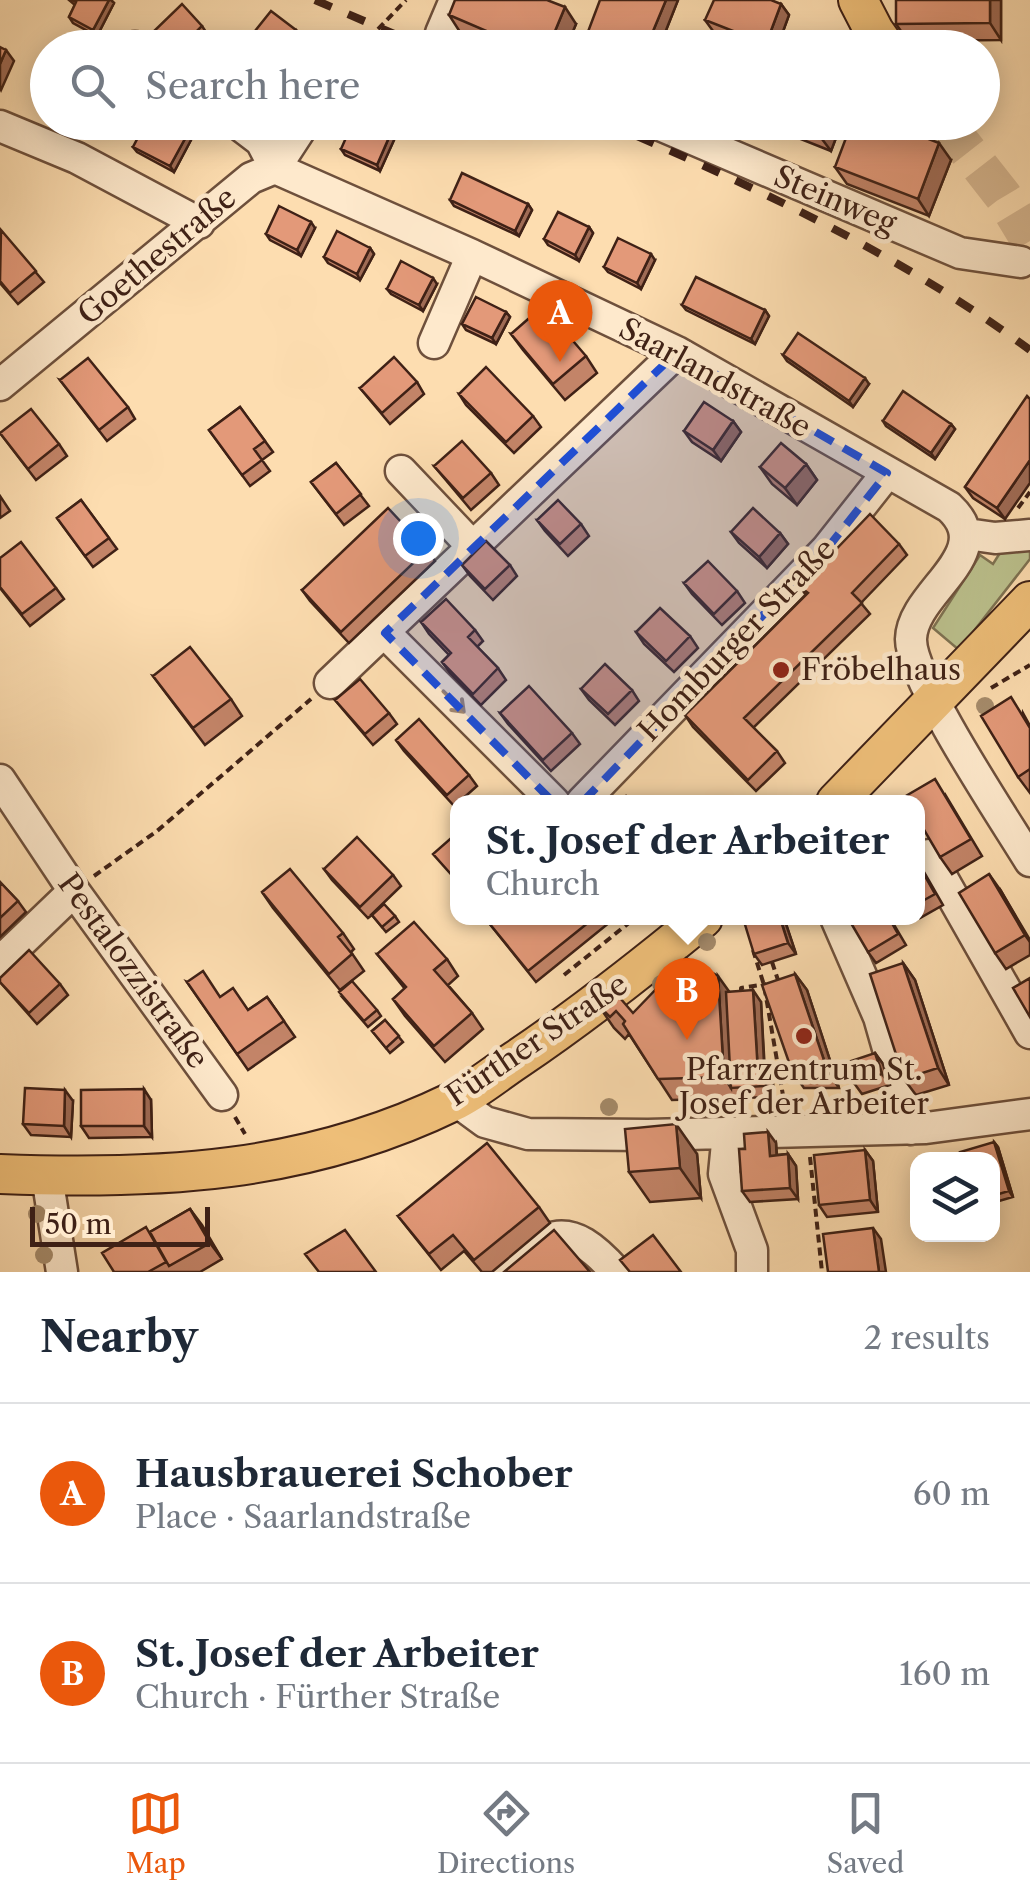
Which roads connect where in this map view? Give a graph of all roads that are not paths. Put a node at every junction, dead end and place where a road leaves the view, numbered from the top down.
1 (454, 0) edge
2 (858, 0) edge
3 (442, 30) edge
4 (873, 30) edge
5 (0, 126) edge
6 (30, 138) edge
7 (34, 140) edge
8 (259, 140) edge
9 (293, 140) edge
10 (695, 140) edge
11 (275, 168) junction
12 (199, 223) junction
13 (472, 255) junction
14 (1021, 262) dead end
15 (434, 343) dead end
16 (678, 352) junction
17 (0, 385) edge
18 (401, 471) dead end
19 (887, 473) junction
20 (968, 534) junction
21 (1030, 535) edge
22 (474, 548) junction
23 (1030, 601) edge
24 (385, 633) junction
25 (330, 683) road end
26 (935, 702) junction
27 (547, 795) edge
28 (589, 795) edge
29 (843, 795) edge
30 (5, 801) edge
31 (929, 855) edge
32 (1030, 861) edge
33 (74, 891) junction
34 (694, 925) edge
35 (839, 925) edge
36 (0, 962) edge
37 (1030, 1033) edge
38 (222, 1094) road end
39 (455, 1100) junction
40 (1030, 1114) edge
41 (911, 1129) junction
42 (728, 1133) junction
43 (0, 1174) edge
44 (46, 1176) junction
45 (62, 1272) edge
46 (498, 1272) edge
47 (616, 1272) edge
48 (752, 1272) edge

1 - 3 street
2 - 4 main road
5 - 6 street
7 - 12 street
8 - 11 street, Saarlandstraße
9 - 11 street, Goethestraße
10 - 14 street, Steinweg
11 - 12 street, Goethestraße
11 - 13 street, Saarlandstraße
12 - 17 street, Goethestraße
13 - 15 street
13 - 16 street, Saarlandstraße
16 - 19 street, Saarlandstraße
16 - 22 street
18 - 22 street
19 - 20 street, Saarlandstraße
19 - 28 street, Homburger Straße
20 - 21 street
20 - 26 street
22 - 24 street
23 - 26 main road
24 - 25 street
24 -> 27 street
26 - 29 main road
26 - 32 street
30 - 33 street, Pestalozzistraße
31 - 37 street
33 - 36 street
33 - 38 street, Pestalozzistraße
34 - 39 main road, Fürther Straße
35 - 41 street
39 - 42 street
39 - 44 main road, Fürther Straße
40 - 41 street
41 - 42 street
42 - 48 street
43 - 44 main road, Fürther Straße
44 - 45 street
46 - 47 street

